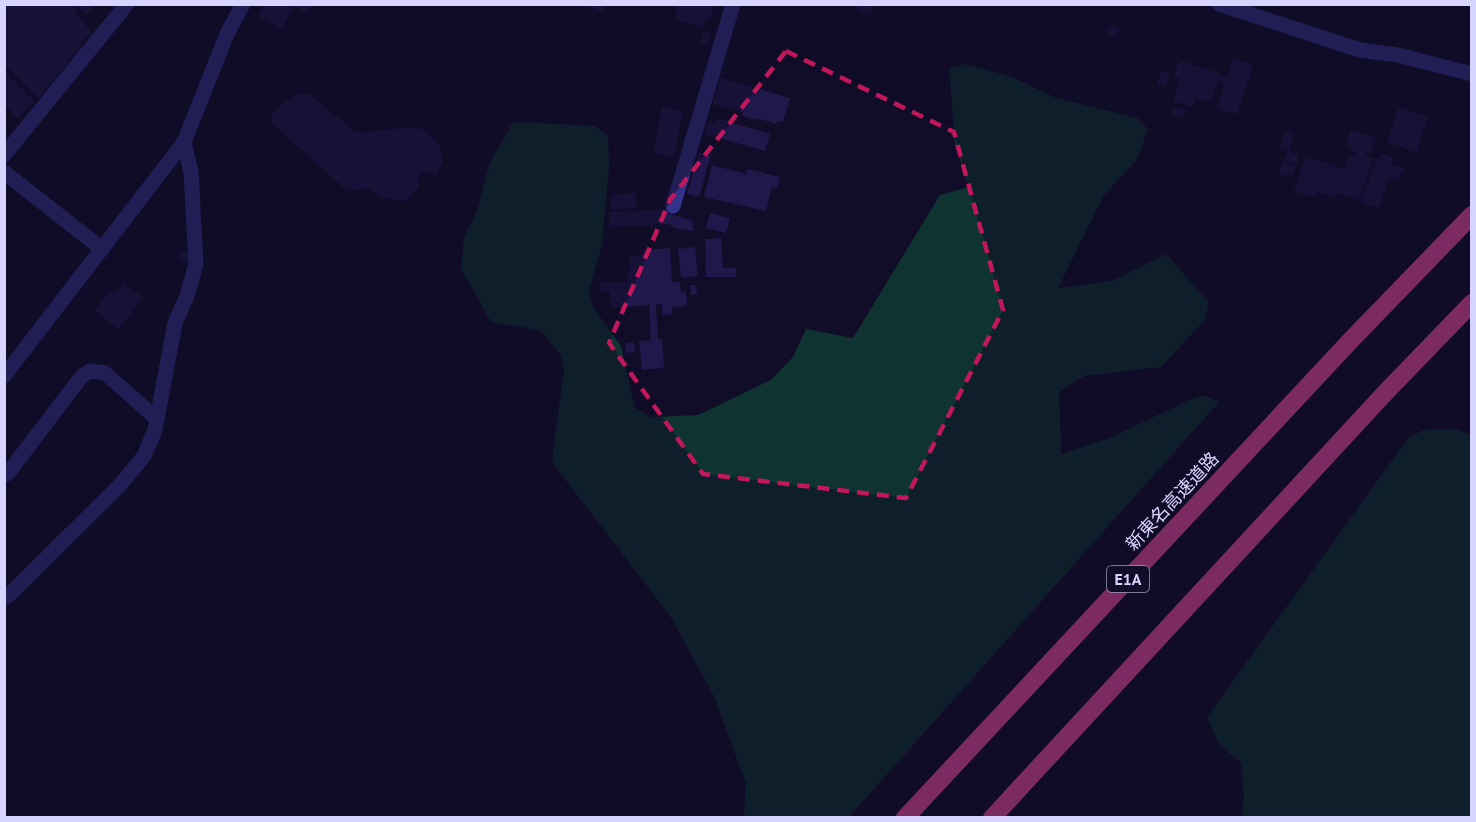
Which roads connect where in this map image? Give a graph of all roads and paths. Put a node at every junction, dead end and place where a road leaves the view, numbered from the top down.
1 (127, 4) edge
2 (243, 4) edge
3 (733, 4) edge
4 (1219, 4) edge
5 (1472, 74) edge
6 (184, 142) junction
7 (4, 155) edge
8 (4, 172) edge
9 (674, 206) dead end
10 (1472, 215) edge
11 (102, 249) junction
12 (1472, 303) edge
13 (4, 376) edge
14 (157, 419) junction
15 (4, 475) edge
16 (4, 597) edge
17 (905, 818) edge
18 (992, 818) edge

1 - 7 street
2 - 6 street
3 - 9 street
4 - 5 street
6 - 11 street
6 - 14 street
8 - 11 street
10 - 17 highway, 新東名高速道路 / E1A
11 - 13 street
12 - 18 highway
14 - 15 street
14 - 16 street

